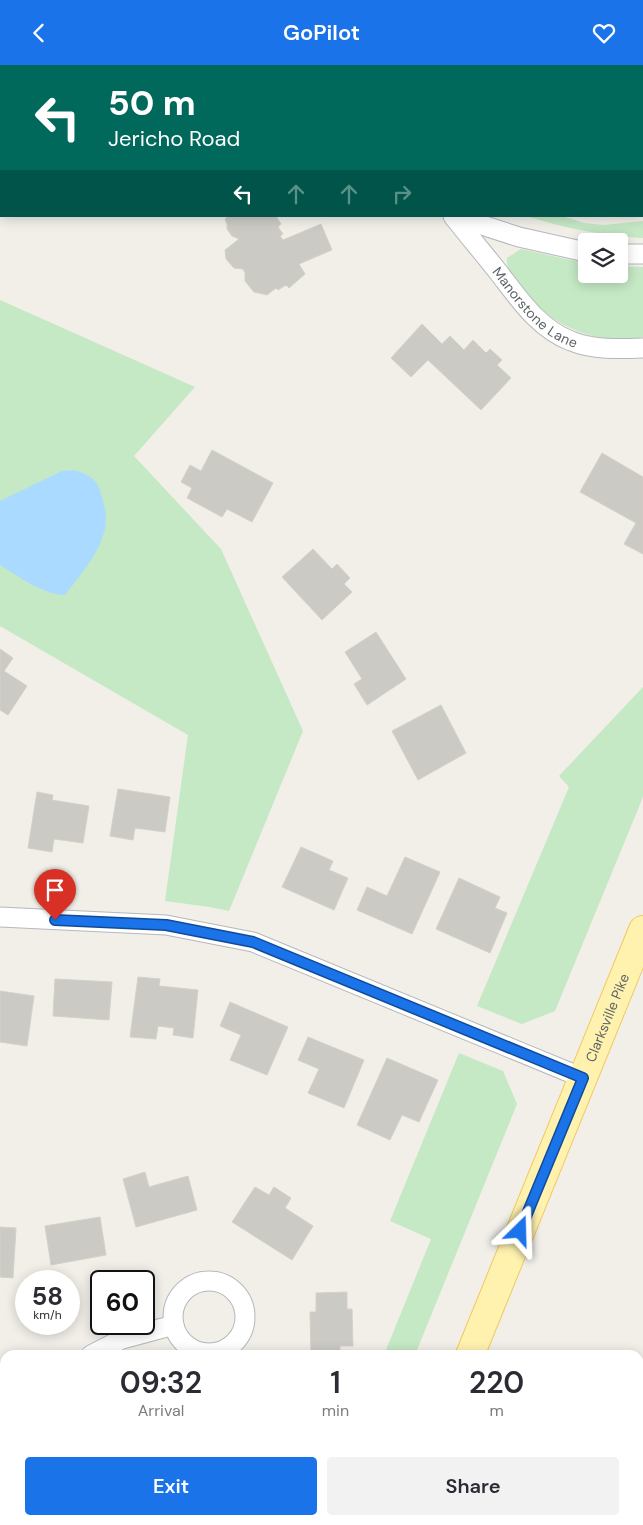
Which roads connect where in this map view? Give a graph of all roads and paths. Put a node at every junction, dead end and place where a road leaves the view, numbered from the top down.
1 (454, 217) edge
2 (456, 217) edge
3 (578, 250) edge
4 (628, 254) edge
5 (643, 254) edge
6 (643, 348) edge
7 (0, 917) edge
8 (643, 930) edge
9 (583, 1078) junction
10 (174, 1325) dead end
11 (101, 1350) edge
12 (472, 1350) edge

1 - 6 street, Manorstone Lane
2 - 3 street, Manorstone Lane
4 - 5 street
7 - 9 street
8 - 9 main road, Clarksville Pike
9 - 12 main road, Clarksville Pike
10 - 11 street

